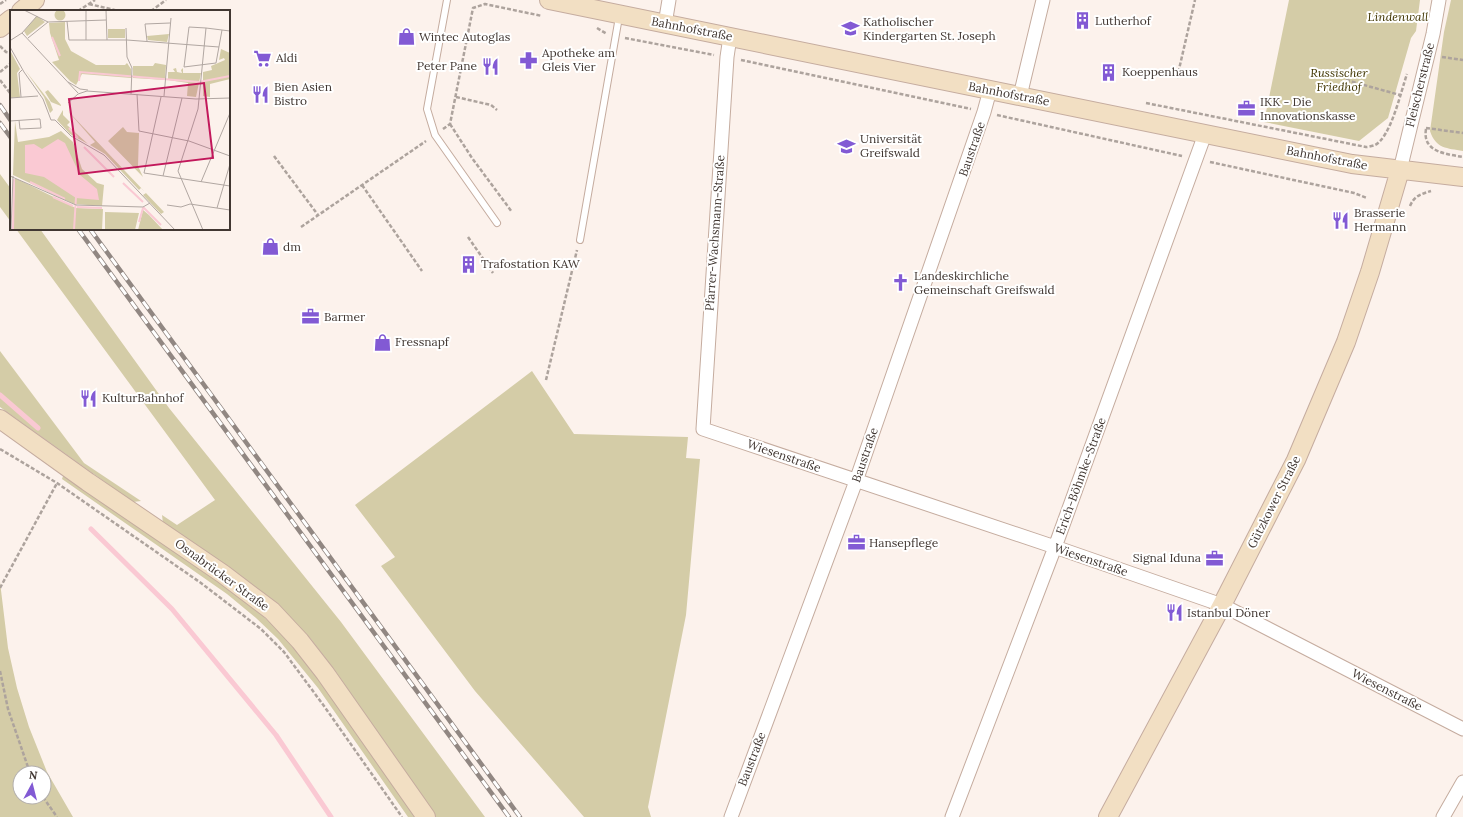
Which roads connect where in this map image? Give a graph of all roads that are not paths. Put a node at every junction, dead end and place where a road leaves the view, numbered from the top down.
1 (35, 0) edge
2 (447, 0) edge
3 (669, 0) edge
4 (1043, 0) edge
5 (1439, 0) edge
6 (547, 8) edge
7 (22, 10) edge
8 (619, 15) junction
9 (10, 20) edge
10 (665, 24) junction
11 (0, 28) edge
12 (730, 37) junction
13 (990, 90) junction
14 (1020, 96) junction
15 (1206, 134) junction
16 (1400, 170) junction
17 (1463, 177) edge
18 (496, 223) dead end
19 (580, 240) road end
20 (0, 418) edge
21 (703, 429) joint
22 (856, 481) junction
23 (1055, 547) junction
24 (1222, 605) junction
25 (1463, 729) edge
26 (1463, 782) edge
27 (426, 817) edge
28 (731, 817) edge
29 (952, 817) edge
30 (1108, 817) edge
31 (1443, 817) edge

1 - 7 main road
2 - 18 lane
3 - 10 street
4 - 14 street
5 - 16 street, Fleischerstraße
6 - 8 main road, Bahnhofstraße
8 - 10 main road, Bahnhofstraße
8 - 19 lane
9 - 11 main road
10 - 12 main road, Bahnhofstraße
12 - 13 main road, Bahnhofstraße
12 - 21 street, Pfarrer-Wachsmann-Straße
13 - 14 main road, Bahnhofstraße
13 - 22 street, Baustraße
14 - 15 main road, Bahnhofstraße
15 - 16 main road, Bahnhofstraße
15 - 23 street, Erich-Böhmke-Straße
16 - 17 main road, Bahnhofstraße
16 - 24 main road, Gützkower Straße
20 - 27 main road, Osnabrücker Straße
21 - 22 street, Wiesenstraße
22 - 23 street, Wiesenstraße
22 - 28 street, Baustraße
23 - 24 street, Wiesenstraße
23 - 29 street, Erich-Böhmke-Straße
24 - 25 street, Wiesenstraße
24 - 30 main road, Gützkower Straße
26 - 31 street

